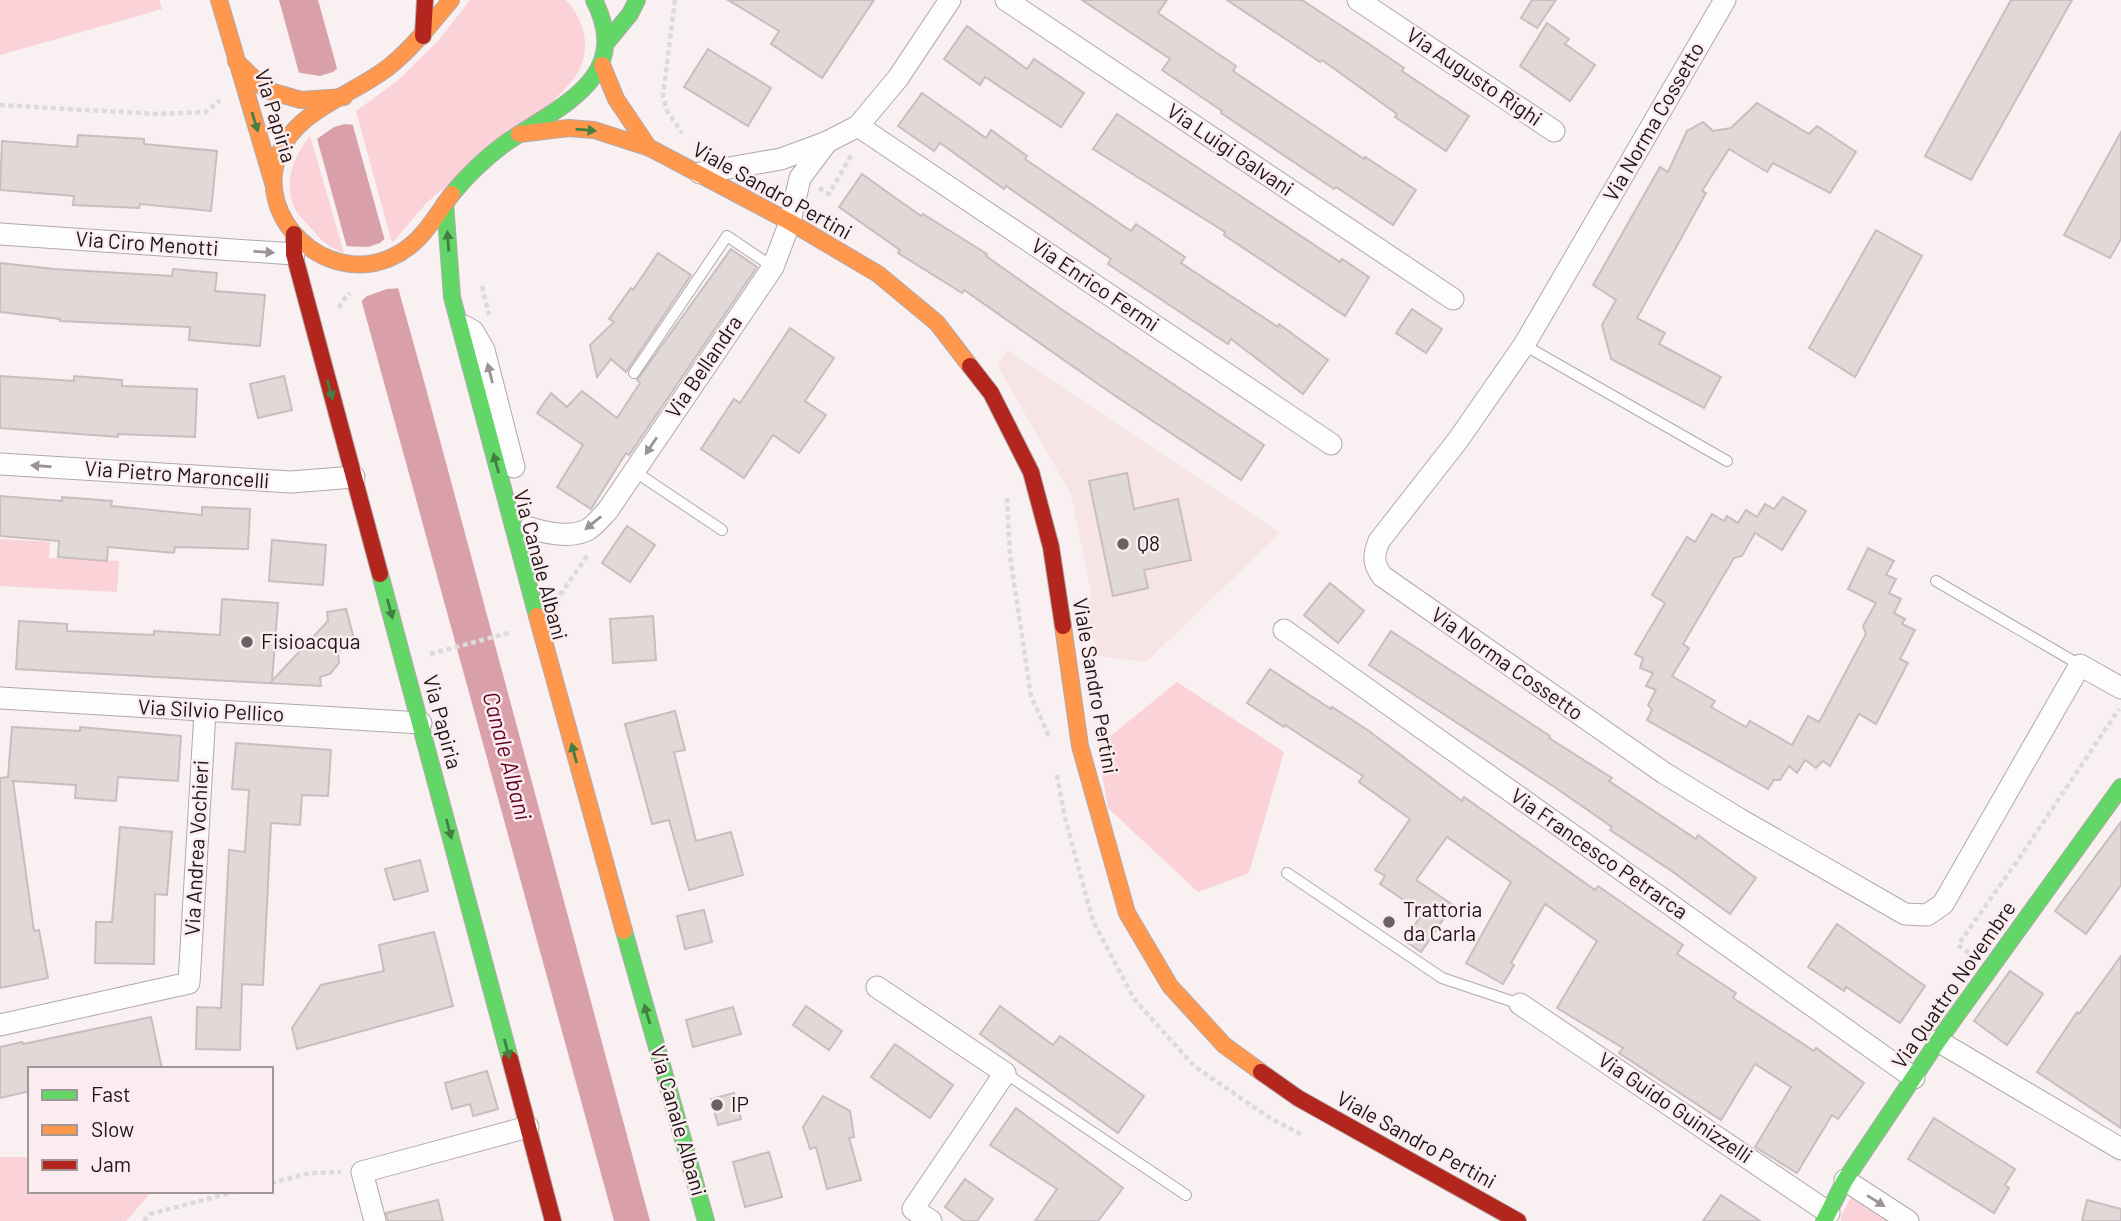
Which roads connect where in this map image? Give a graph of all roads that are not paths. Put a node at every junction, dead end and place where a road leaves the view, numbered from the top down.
1 (219, 0) edge
2 (425, 0) edge
3 (451, 0) edge
4 (594, 0) edge
5 (637, 0) edge
6 (950, 0) edge
7 (1006, 0) edge
8 (1358, 0) edge
9 (1725, 0) edge
10 (422, 36) junction
11 (607, 42) junction
12 (236, 61) junction
13 (601, 65) junction
14 (344, 97) junction
15 (858, 126) junction
16 (1554, 131) dead end
17 (519, 134) junction
18 (827, 142) junction
19 (650, 148) junction
20 (700, 173) junction
21 (273, 183) junction
22 (445, 203) junction
23 (790, 222) junction
24 (0, 234) edge
25 (294, 244) junction
26 (772, 267) junction
27 (1453, 299) dead end
28 (458, 323) junction
29 (1524, 345) junction
30 (634, 373) dead end
31 (1331, 444) dead end
32 (1727, 461) dead end
33 (0, 464) edge
34 (634, 471) junction
35 (354, 477) junction
36 (530, 528) junction
37 (722, 530) dead end
38 (1936, 581) dead end
39 (1284, 630) dead end
40 (2080, 665) junction
41 (2121, 688) edge
42 (0, 698) edge
43 (205, 712) junction
44 (421, 723) junction
45 (2121, 788) edge
46 (592, 819) junction
47 (1287, 873) dead end
48 (877, 986) dead end
49 (1520, 1004) joint
50 (0, 1025) edge
51 (1938, 1041) junction
52 (1005, 1073) junction
53 (1914, 1078) junction
54 (528, 1128) junction
55 (2121, 1149) edge
56 (1845, 1180) junction
57 (1186, 1195) dead end
58 (1828, 1218) edge
59 (375, 1221) edge
60 (553, 1221) edge
61 (706, 1221) edge
62 (931, 1221) edge
63 (1518, 1221) edge
64 (1808, 1221) edge
65 (1908, 1221) edge

1 - 12 main road, Via Papiria
2 - 10 main road
3 - 10 main road
4 - 11 main road
5 - 11 main road
6 - 15 street, Via Bellandra
7 - 27 street, Via Luigi Galvani
8 - 16 street, Via Augusto Righi
9 - 29 street, Via Norma Cossetto
10 - 14 main road
11 - 13 main road
12 - 14 main road, Via Papiria
12 -> 21 main road, Via Papiria
13 - 17 main road
13 - 19 main road, Viale Sandro Pertini
14 - 21 main road
15 - 18 street, Via Bellandra
15 - 31 street, Via Enrico Fermi
17 -> 19 main road, Viale Sandro Pertini
17 - 22 main road
18 - 20 street, Via Bellandra
18 - 23 street, Via Bellandra
19 - 20 main road, Viale Sandro Pertini
20 - 23 main road, Viale Sandro Pertini
21 - 25 main road, Via Papiria
22 - 25 main road
28 -> 22 main road, Via Canale Albani
23 - 26 street, Via Bellandra
23 - 63 main road, Viale Sandro Pertini
24 -> 25 street, Via Ciro Menotti
25 -> 35 main road, Via Papiria
26 - 30 lane
26 -> 34 street, Via Bellandra
36 -> 28 street, Via Canale Albani
46 -> 28 main road, Via Canale Albani
29 - 32 lane
29 - 40 street, Via Norma Cossetto
35 -> 33 street, Via Pietro Maroncelli
34 -> 36 street, Via Bellandra
34 - 37 lane
35 -> 44 main road, Via Papiria
36 - 46 street, Via Canale Albani
38 - 40 lane
39 - 53 street, Via Francesco Petrarca
40 - 41 street
42 - 43 street, Via Silvio Pellico
43 - 44 street, Via Silvio Pellico
43 - 50 street, Via Andrea Vochieri
44 -> 54 main road, Via Papiria
45 - 51 main road, Via Quattro Novembre
61 -> 46 main road, Via Canale Albani
47 - 49 lane
48 - 52 street
49 - 58 street, Via Guido Guinizzelli
51 - 53 main road, Via Quattro Novembre
51 - 55 street
52 - 57 lane
52 - 62 street
53 - 56 main road, Via Quattro Novembre
54 - 59 street
54 - 60 main road, Via Papiria
56 - 58 main road, Via Quattro Novembre
56 -> 65 street
58 - 64 lane

